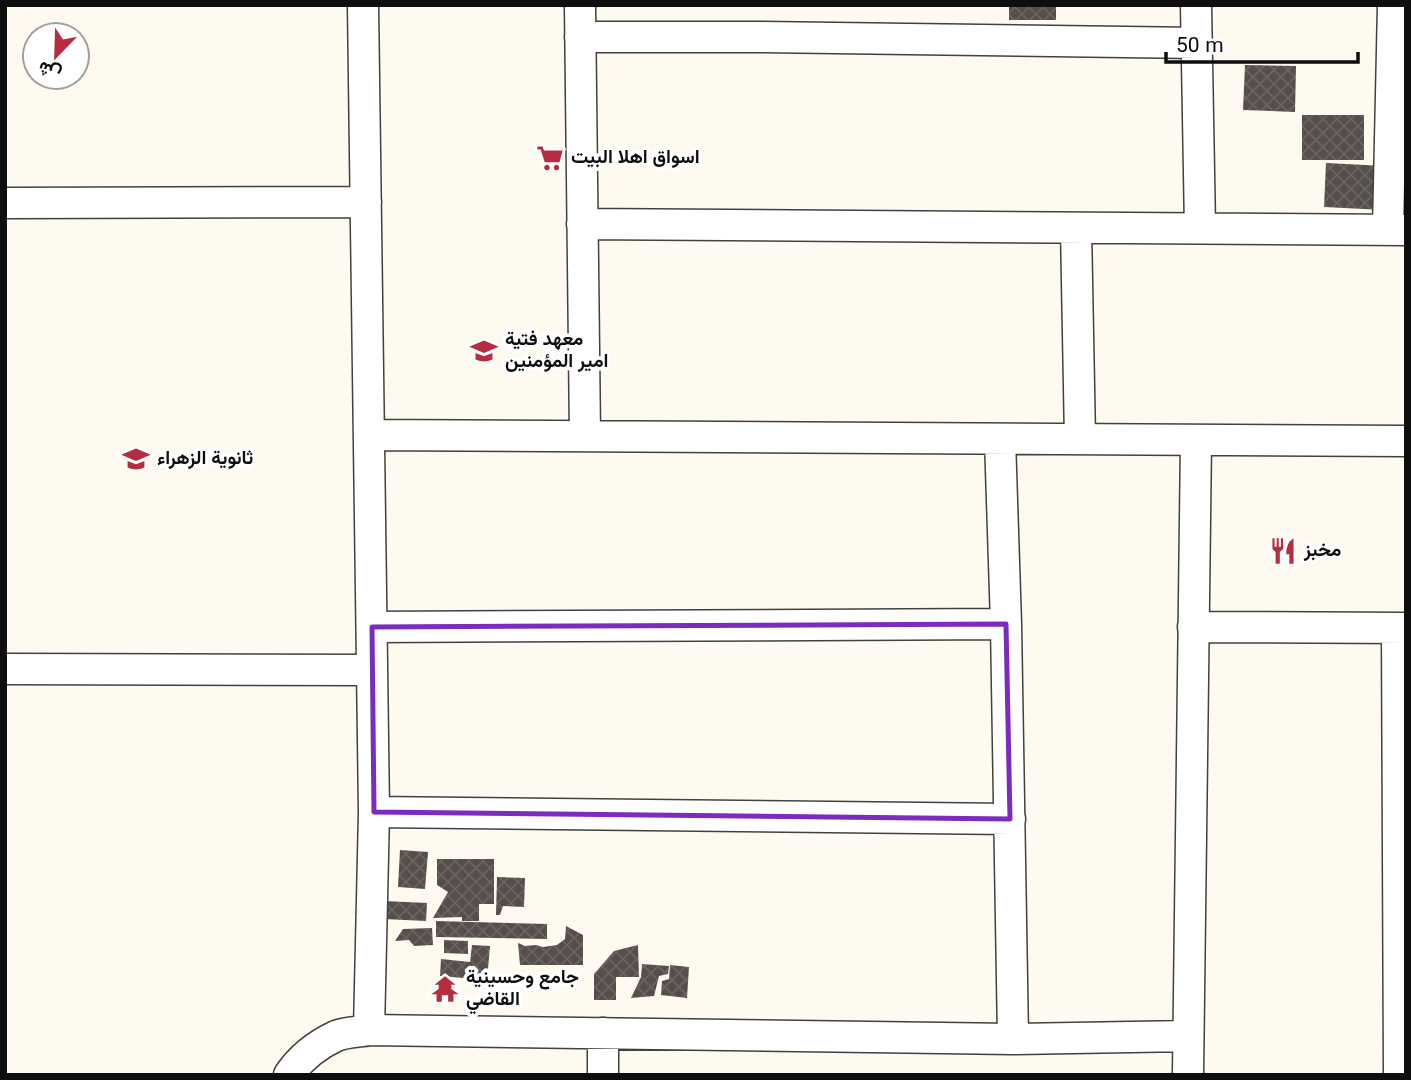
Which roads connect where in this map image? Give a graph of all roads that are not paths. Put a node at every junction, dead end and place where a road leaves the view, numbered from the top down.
1 (363, 5) edge
2 (580, 5) edge
3 (1196, 5) edge
4 (1393, 5) edge
5 (580, 37) junction
6 (1197, 43) junction
7 (366, 202) junction
8 (5, 203) edge
9 (582, 224) junction
10 (1076, 228) junction
11 (1200, 229) junction
12 (1397, 230) edge
13 (369, 435) junction
14 (585, 436) junction
15 (1000, 439) junction
16 (1080, 439) junction
17 (1196, 440) junction
18 (1406, 441) edge
19 (1006, 624) junction
20 (372, 627) junction
21 (1194, 627) junction
22 (1401, 628) edge
23 (5, 669) edge
24 (372, 670) junction
25 (374, 812) junction
26 (1010, 819) junction
27 (369, 1030) junction
28 (603, 1033) junction
29 (1188, 1036) junction
30 (1013, 1039) junction
31 (289, 1075) edge
32 (603, 1075) edge
33 (1188, 1075) edge
34 (1399, 1075) edge

1 - 7 street
2 - 5 street
3 - 6 street
4 - 12 street
5 - 6 street
5 - 9 street
6 - 11 street
7 - 8 street
7 - 13 street
9 - 10 street
9 - 14 street
10 - 11 street
10 - 16 street
11 - 12 street
13 - 14 street
13 - 20 street
14 - 15 street
15 - 16 street
15 - 19 street
16 - 17 street
17 - 18 street
17 - 21 street
19 - 20 street
19 - 26 street
20 - 24 street
21 - 22 street
21 - 29 street
22 - 34 street
23 - 24 street
24 - 25 street
25 - 26 street
25 - 27 street
26 - 30 street
27 - 28 street
27 - 31 street
28 - 30 street
28 - 32 street
29 - 30 street
29 - 33 street

